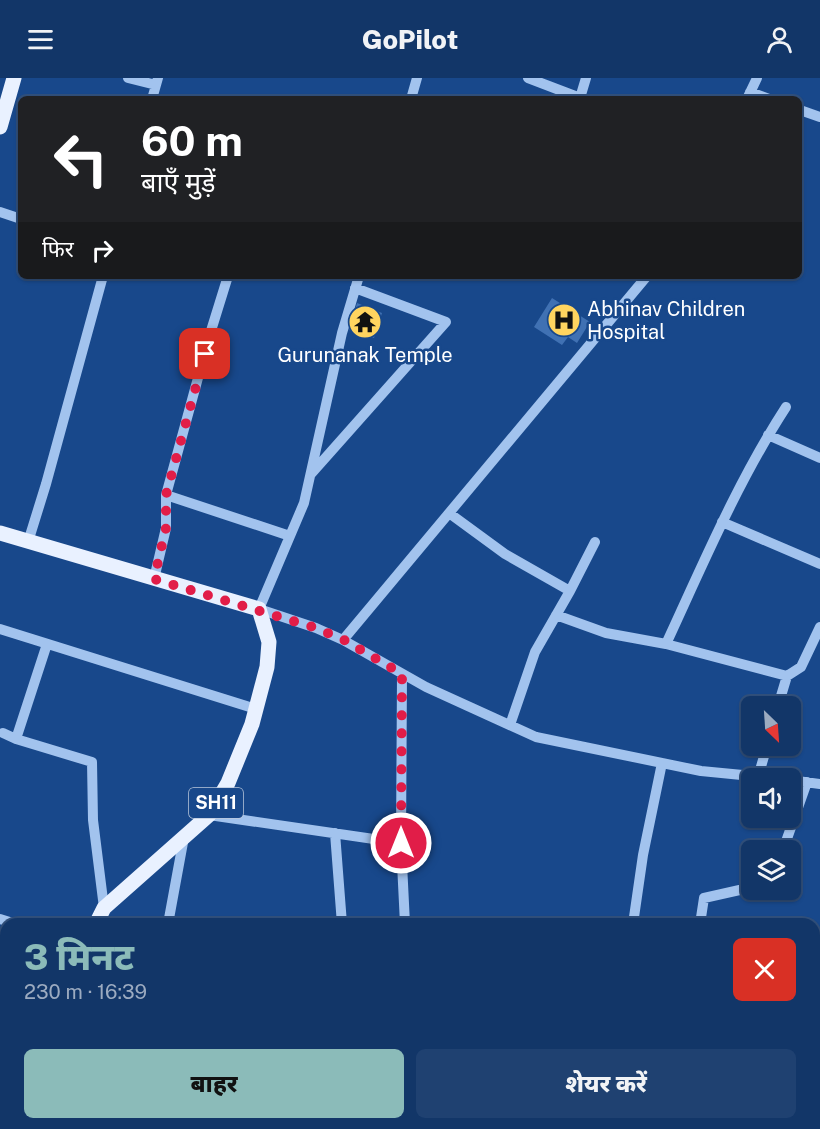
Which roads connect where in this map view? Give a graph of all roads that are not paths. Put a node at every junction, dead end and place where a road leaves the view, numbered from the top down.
1 (14, 78) edge
2 (128, 78) edge
3 (417, 78) edge
4 (528, 78) edge
5 (586, 78) edge
6 (756, 78) edge
7 (157, 81) edge
8 (153, 96) edge
9 (412, 96) edge
10 (576, 96) edge
11 (582, 96) edge
12 (749, 96) edge
13 (802, 111) edge
14 (820, 117) edge
15 (0, 127) edge
16 (0, 212) edge
17 (18, 218) edge
18 (102, 279) edge
19 (227, 279) edge
20 (358, 279) edge
21 (644, 279) edge
22 (355, 288) junction
23 (786, 407) dead end
24 (768, 435) junction
25 (820, 458) edge
26 (310, 475) junction
27 (166, 495) junction
28 (449, 513) junction
29 (722, 522) junction
30 (0, 533) edge
31 (290, 536) junction
32 (28, 542) junction
33 (595, 542) dead end
34 (820, 564) edge
35 (154, 579) junction
36 (570, 591) junction
37 (259, 609) junction
38 (556, 615) junction
39 (820, 627) edge
40 (0, 629) edge
41 (344, 640) junction
42 (47, 644) junction
43 (666, 644) junction
44 (402, 674) junction
45 (786, 676) junction
46 (781, 696) edge
47 (256, 710) junction
48 (510, 725) junction
49 (1, 736) edge
50 (16, 740) junction
51 (662, 763) junction
52 (741, 775) edge
53 (801, 781) edge
54 (807, 782) junction
55 (820, 784) edge
56 (209, 815) junction
57 (335, 834) junction
58 (184, 837) junction
59 (787, 840) edge
60 (401, 843) junction
61 (741, 890) edge
62 (104, 908) junction
63 (99, 918) edge
64 (169, 918) edge
65 (342, 918) edge
66 (405, 918) edge
67 (634, 918) edge
68 (701, 918) edge

1 - 15 main road
2 - 7 street
3 - 9 street
4 - 10 street
5 - 11 street
6 - 12 street
7 - 8 street
13 - 14 street
16 - 17 street
18 - 32 street
19 - 27 street
20 - 22 street
21 - 28 street
22 - 26 street
22 - 26 street
23 - 24 street
24 - 25 street
24 - 29 street
26 - 31 street
27 - 31 street
27 - 35 street
28 - 36 street
28 - 41 street
29 - 34 street
29 - 43 street
30 - 32 main road
31 - 37 street
32 - 35 main road
33 - 36 street
35 - 37 main road
36 - 38 street
37 - 41 street
37 - 47 main road, SH11
38 - 43 street
38 - 48 street
39 - 45 street
40 - 42 street
41 - 44 street
42 - 47 street
42 - 50 street
43 - 45 street
44 - 48 street
44 - 60 street
45 - 46 street
47 - 56 main road, SH11
48 - 51 street
49 - 50 street
50 - 62 street
51 - 52 street
51 - 67 street
53 - 54 street
54 - 55 street
54 - 59 street
56 - 57 street
56 - 58 main road, SH11
57 - 60 street
57 - 65 street
58 - 62 main road, SH11
58 - 64 street
60 - 66 street
61 - 68 street
62 - 63 main road, SH11

